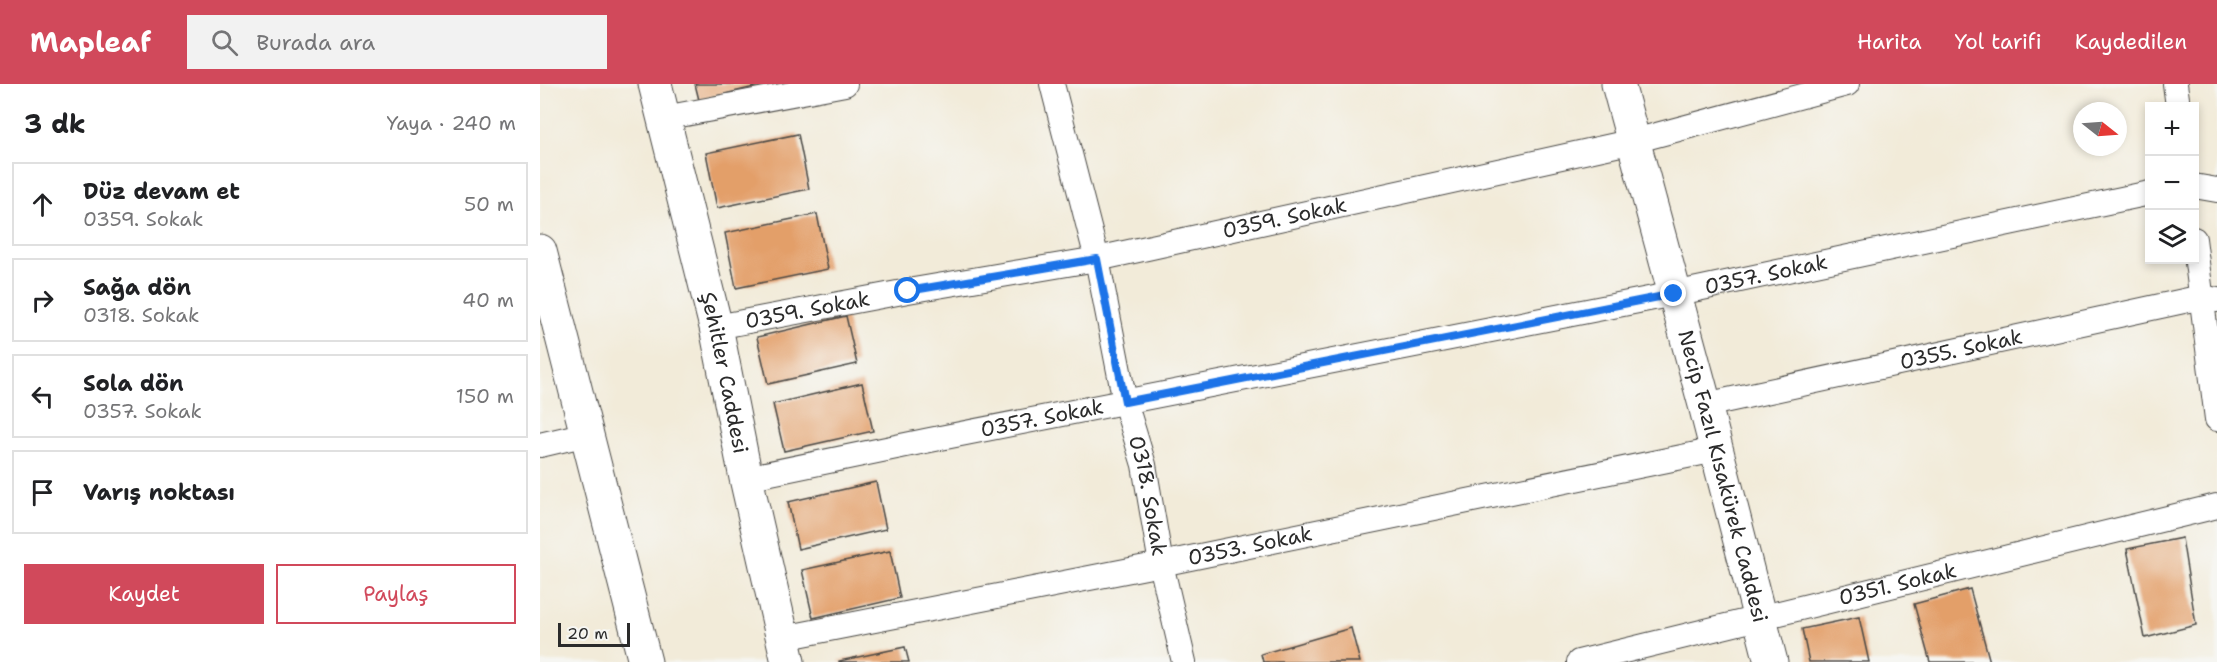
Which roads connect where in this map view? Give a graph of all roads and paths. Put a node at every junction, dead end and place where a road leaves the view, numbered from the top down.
1 (655, 84) edge
2 (845, 84) edge
3 (1052, 84) edge
4 (1618, 84) edge
5 (1847, 84) edge
6 (2175, 84) edge
7 (2177, 102) edge
8 (664, 118) junction
9 (1634, 141) junction
10 (2199, 187) edge
11 (2217, 190) edge
12 (2145, 193) edge
13 (540, 251) edge
14 (1097, 259) junction
15 (2199, 259) edge
16 (1674, 294) junction
17 (2209, 298) edge
18 (716, 327) junction
19 (1125, 402) junction
20 (1705, 405) junction
21 (2217, 419) edge
22 (587, 434) junction
23 (540, 445) edge
24 (1716, 450) junction
25 (746, 478) junction
26 (2217, 506) edge
27 (1161, 564) junction
28 (1759, 617) junction
29 (786, 650) edge
30 (645, 662) edge
31 (1184, 662) edge
32 (1579, 662) edge
33 (1771, 662) edge

1 - 8 street, Şehitler Caddesi
2 - 8 street
3 - 14 street, 0318. Sokak
4 - 9 street, Necip Fazıl Kısakürek Caddesi
5 - 9 street, 0359. Sokak
6 - 7 street
8 - 18 street, Şehitler Caddesi
9 - 14 street, 0359. Sokak
9 - 16 street, Necip Fazıl Kısakürek Caddesi
10 - 11 street
12 - 16 street, 0357. Sokak
13 - 22 street
14 - 18 street, 0359. Sokak
14 - 19 street, 0318. Sokak
15 - 17 street
16 - 19 street, 0357. Sokak
16 - 20 street, Necip Fazıl Kısakürek Caddesi
17 - 20 street, 0355. Sokak
17 - 21 street
18 - 25 street, Şehitler Caddesi
19 - 25 street, 0357. Sokak
19 - 27 street, 0318. Sokak
20 - 24 street, Necip Fazıl Kısakürek Caddesi
22 - 23 street
22 - 30 street
24 - 27 street, 0353. Sokak
24 - 28 street, Necip Fazıl Kısakürek Caddesi
25 - 29 street, Şehitler Caddesi
26 - 28 street, 0351. Sokak
27 - 29 street, 0353. Sokak
27 - 31 street, 0318. Sokak
28 - 32 street, 0351. Sokak
28 - 33 street, Necip Fazıl Kısakürek Caddesi

